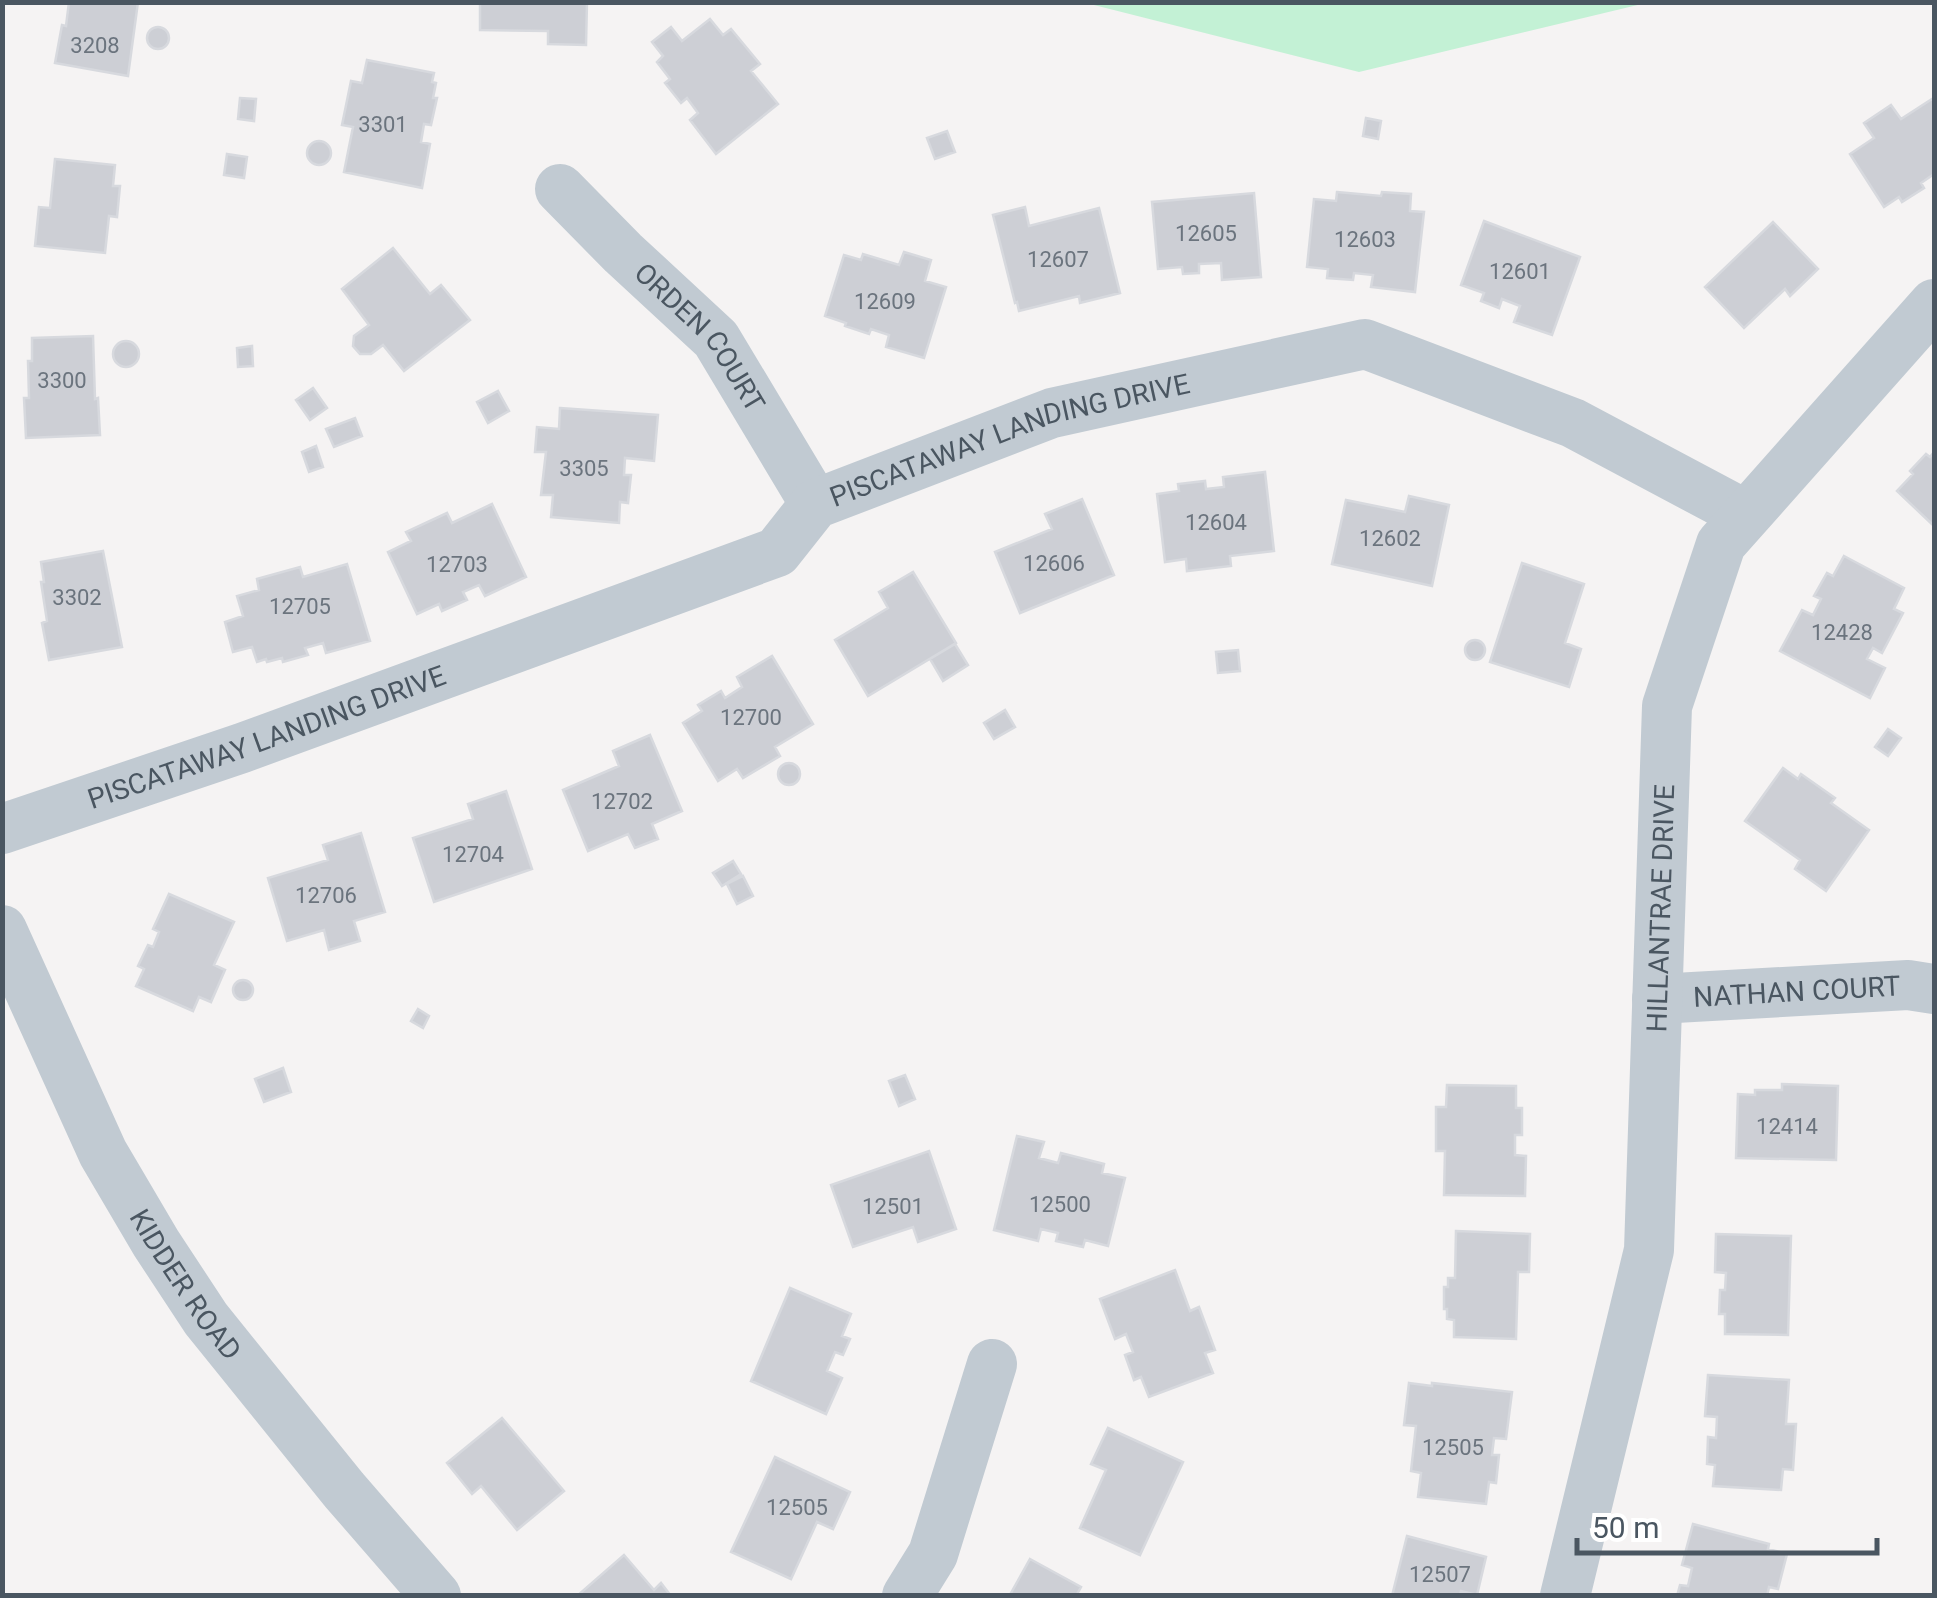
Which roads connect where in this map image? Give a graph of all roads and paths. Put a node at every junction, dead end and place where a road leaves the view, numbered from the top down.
1 (560, 190) dead end
2 (1934, 304) edge
3 (815, 504) junction
4 (1746, 515) junction
5 (2, 828) edge
6 (2, 930) edge
7 (1934, 989) edge
8 (1657, 999) junction
9 (992, 1364) dead end
10 (436, 1596) edge
11 (907, 1596) edge
12 (1565, 1596) edge

1 - 3 street, ORDEN COURT
2 - 4 street, HILLANTRAE DRIVE
3 - 4 street, PISCATAWAY LANDING DRIVE
3 - 5 street, PISCATAWAY LANDING DRIVE
4 - 8 street, HILLANTRAE DRIVE
6 - 10 street, KIDDER ROAD
7 - 8 street, NATHAN COURT
8 - 12 street, HILLANTRAE DRIVE
9 - 11 street

